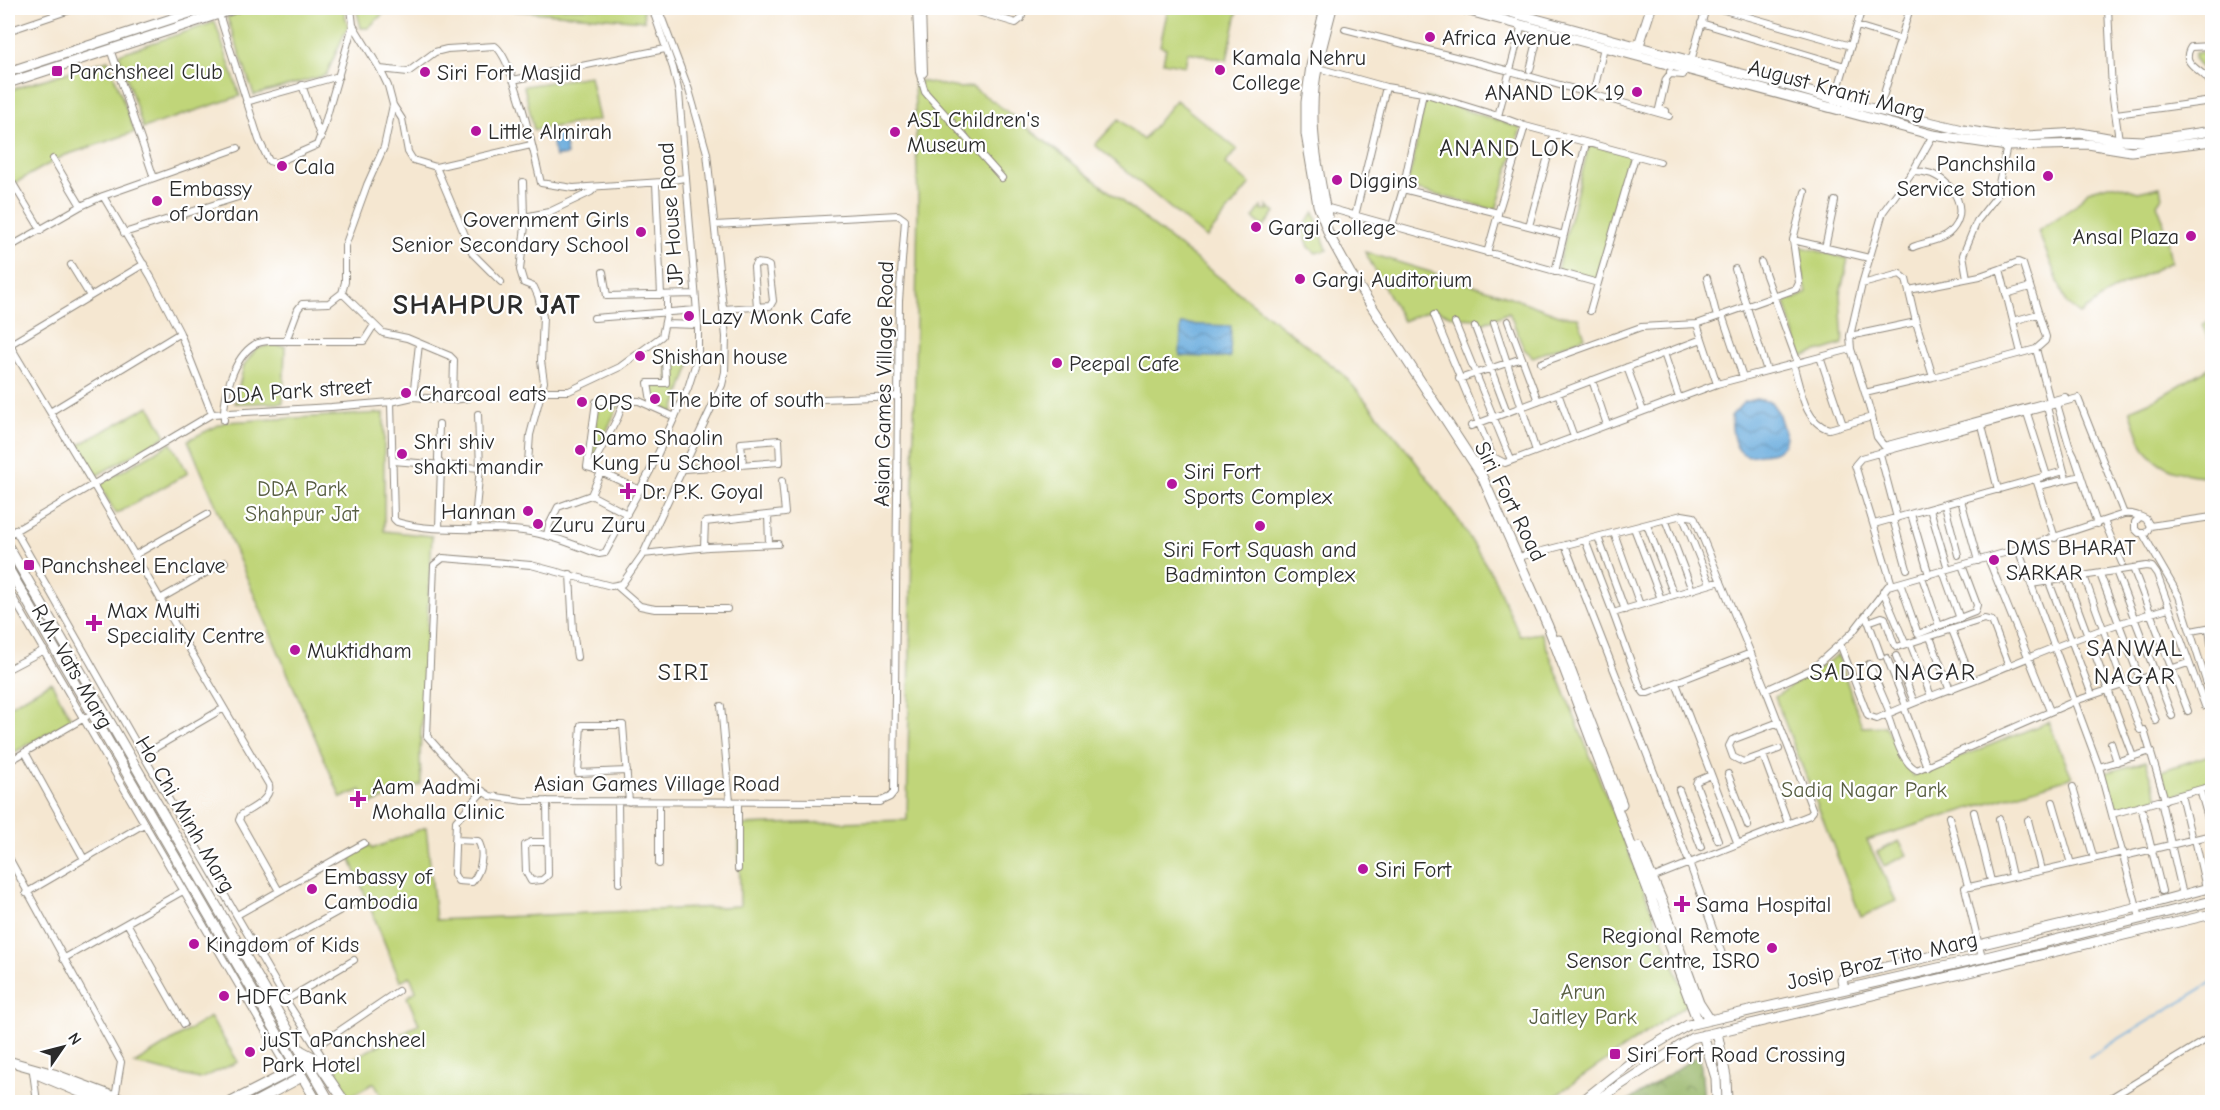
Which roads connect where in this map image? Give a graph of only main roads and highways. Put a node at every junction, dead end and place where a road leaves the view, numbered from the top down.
1 (205, 8) edge
2 (237, 8) edge
3 (1325, 8) edge
4 (1332, 8) edge
5 (1458, 8) edge
6 (1495, 8) edge
7 (1651, 8) edge
8 (1515, 10) edge
9 (175, 12) edge
10 (1637, 50) junction
11 (1685, 69) junction
12 (8, 72) edge
13 (8, 83) edge
14 (2212, 130) edge
15 (2212, 141) edge
16 (8, 546) edge
17 (1522, 557) junction
18 (8, 568) edge
19 (2209, 887) edge
20 (2212, 901) edge
21 (2212, 914) edge
22 (1844, 989) junction
23 (1710, 1020) junction
24 (1698, 1022) junction
25 (1716, 1032) junction
26 (1704, 1035) junction
27 (1655, 1044) junction
28 (300, 1050) junction
29 (1662, 1056) junction
30 (8, 1062) edge
31 (8, 1067) edge
32 (296, 1073) junction
33 (53, 1077) junction
34 (279, 1083) junction
35 (258, 1089) junction
36 (259, 1100) edge
37 (103, 1102) edge
38 (128, 1102) edge
39 (231, 1102) edge
40 (317, 1102) edge
41 (330, 1102) edge
42 (345, 1102) edge
43 (1581, 1102) edge
44 (1594, 1102) edge
45 (1717, 1102) edge
46 (1727, 1102) edge

1 - 9 main road
2 - 13 main road
3 - 17 main road, Siri Fort Road
4 - 17 main road, Siri Fort Road
5 - 10 main road, August Kranti Marg
6 - 8 main road, August Kranti Marg
7 - 10 main road
8 - 10 main road, August Kranti Marg
9 - 12 main road
10 - 11 main road, August Kranti Marg
10 - 11 main road, August Kranti Marg
11 - 14 main road, August Kranti Marg
11 - 15 main road, August Kranti Marg
16 - 28 main road, Ho Chi Minh Marg
17 - 23 main road, Siri Fort Road
17 - 24 main road, Siri Fort Road
18 - 32 main road, Ho Chi Minh Marg
19 - 22 main road
20 - 22 main road, Josip Broz Tito Marg
21 - 25 main road, Josip Broz Tito Marg
22 - 23 main road, Josip Broz Tito Marg
23 - 24 main road, Josip Broz Tito Marg
24 - 27 main road, Josip Broz Tito Marg
25 - 26 main road, Josip Broz Tito Marg
25 - 46 main road
26 - 29 main road, Josip Broz Tito Marg
26 - 45 main road
27 - 29 main road
27 - 43 main road, Josip Broz Tito Marg
28 - 41 main road, Ho Chi Minh Marg
28 - 42 main road
29 - 44 main road, Josip Broz Tito Marg
30 - 33 main road
31 - 33 main road
32 - 34 main road
32 - 40 main road, Ho Chi Minh Marg
33 - 37 main road
33 - 38 main road
34 - 35 main road
34 - 36 main road
35 - 36 main road
35 - 39 main road

